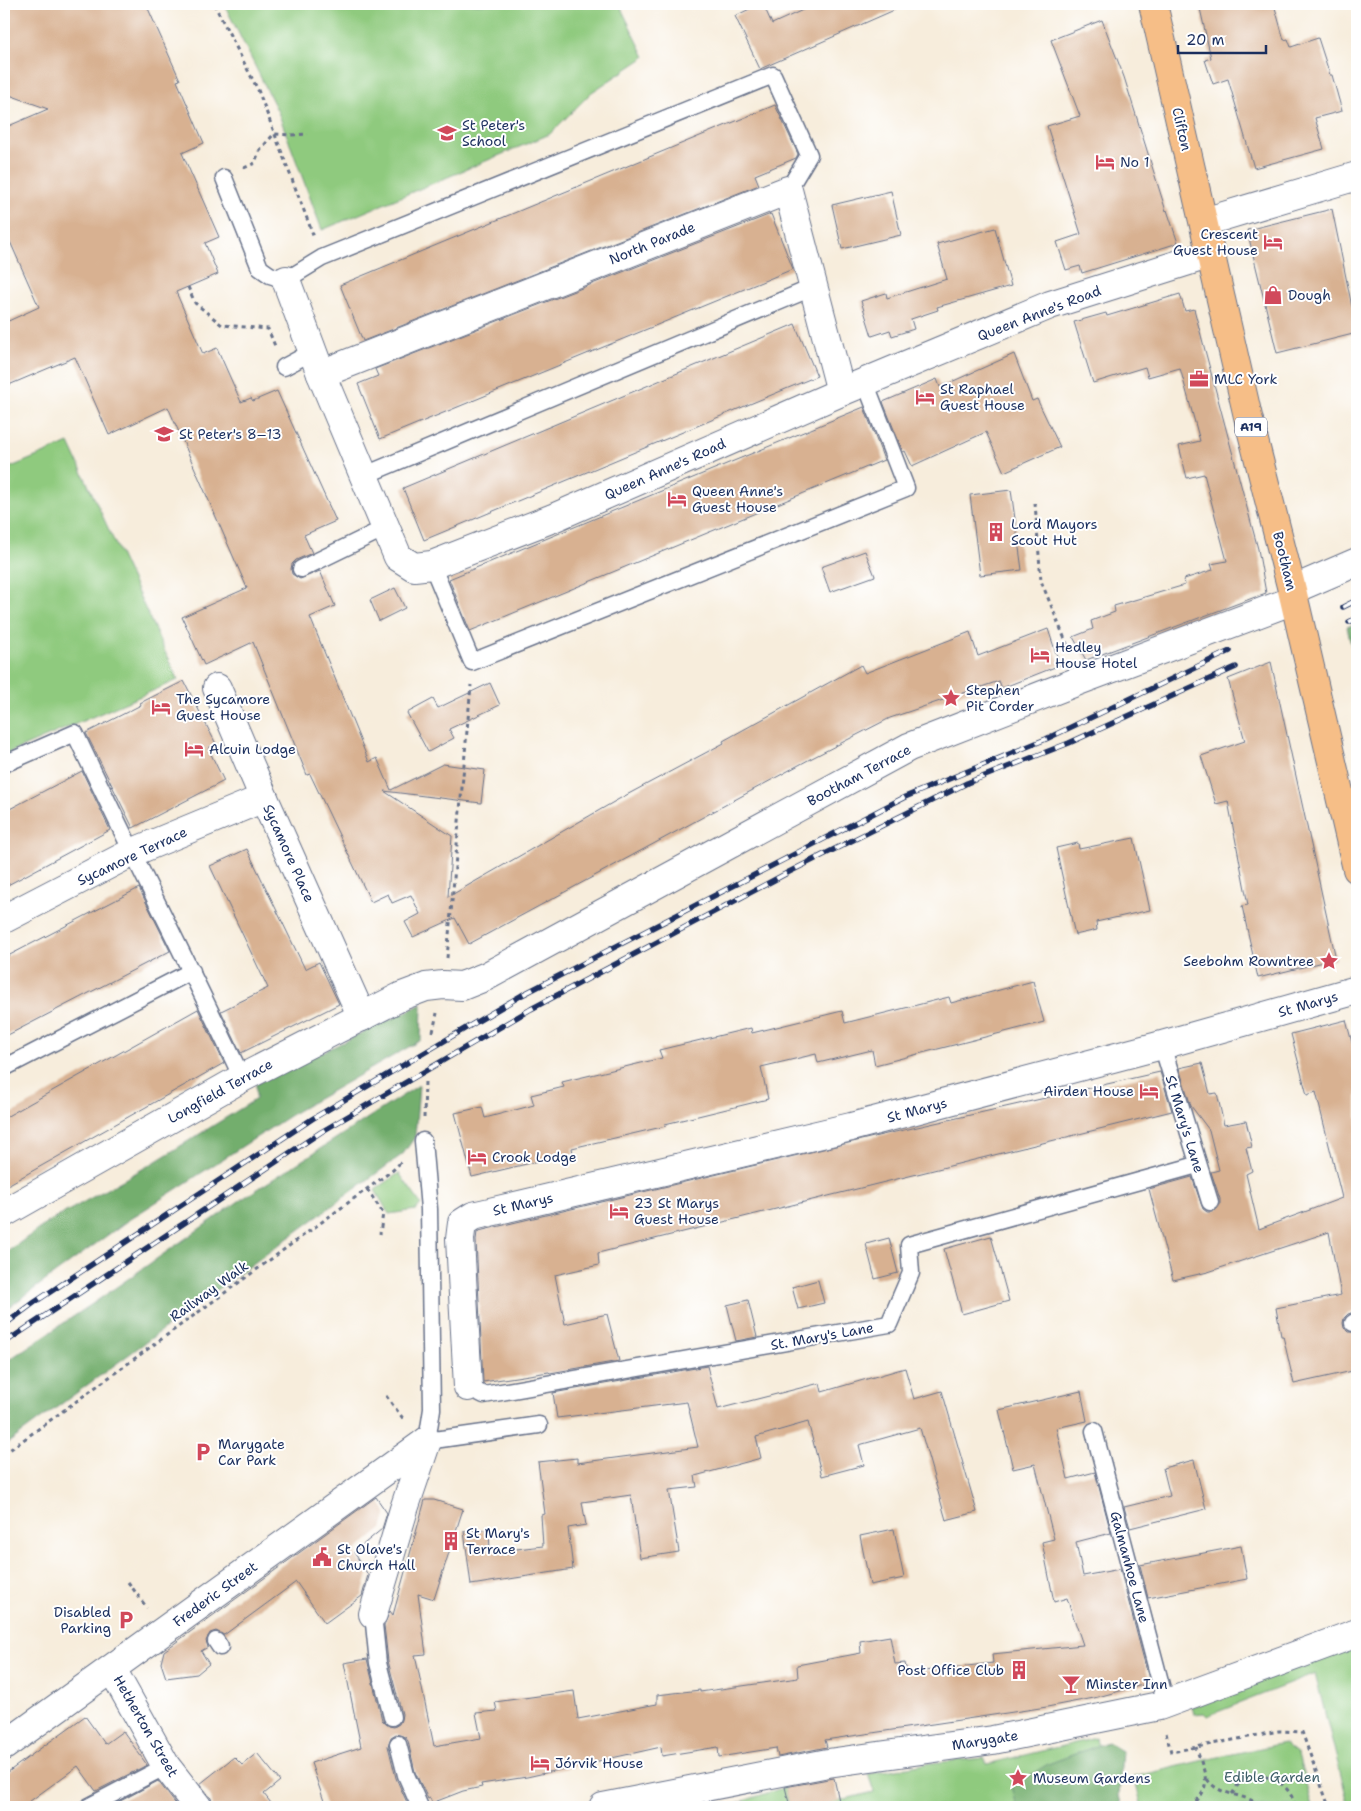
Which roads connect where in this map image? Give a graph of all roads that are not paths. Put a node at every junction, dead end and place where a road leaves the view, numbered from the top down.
1 (1153, 4) edge
2 (1357, 176) edge
3 (224, 178) dead end
4 (788, 190) junction
5 (1204, 222) junction
6 (1211, 254) junction
7 (286, 280) junction
8 (814, 287) junction
9 (317, 363) junction
10 (284, 367) road end
11 (853, 387) junction
12 (363, 476) junction
13 (385, 528) junction
14 (1357, 562) edge
15 (432, 565) junction
16 (302, 569) dead end
17 (1293, 595) junction
18 (217, 688) dead end
19 (4, 764) edge
20 (264, 798) junction
21 (131, 853) junction
22 (1357, 869) edge
23 (4, 919) edge
24 (192, 971) junction
25 (443, 984) joint
26 (1357, 990) edge
27 (362, 1017) junction
28 (1162, 1045) junction
29 (4, 1068) edge
30 (242, 1078) junction
31 (423, 1140) road end
32 (1197, 1165) junction
33 (1210, 1202) dead end
34 (4, 1213) edge
35 (468, 1387) joint
36 (539, 1426) dead end
37 (1094, 1431) dead end
38 (427, 1441) junction
39 (373, 1614) joint
40 (1357, 1632) edge
41 (112, 1668) junction
42 (1162, 1705) junction
43 (392, 1717) dead end
44 (398, 1744) dead end
45 (4, 1746) edge
46 (166, 1766) junction
47 (88, 1807) edge
48 (198, 1807) edge
49 (420, 1807) edge
50 (603, 1807) edge

1 - 5 main road, Clifton / A19
2 - 5 street
3 - 7 lane
4 - 7 lane
4 - 8 street
4 - 9 street, North Parade
5 - 6 main road, Clifton / A19
6 - 11 street, Queen Anne's Road
6 - 17 main road, Bootham / A19
7 - 9 street, Queen Anne's Road
8 - 11 street
8 - 12 lane
9 - 10 lane
9 - 12 street, Queen Anne's Road
11 - 15 street, Queen Anne's Road
11 - 15 lane
12 - 13 street, Queen Anne's Road
13 - 15 street, Queen Anne's Road
13 - 16 lane
14 - 17 street, Bootham Terrace
17 - 22 main road, Bootham / A19
17 - 25 street, Bootham Terrace
18 - 20 street, Sycamore Place
19 - 21 lane
20 - 21 street, Sycamore Terrace
20 - 27 street, Sycamore Place
21 - 23 street, Sycamore Terrace
21 - 24 lane
24 - 29 lane
24 - 30 lane
25 - 27 street, Longfield Terrace
26 - 28 street, St Marys
27 - 30 street, Longfield Terrace
28 - 32 lane, St Mary's Lane
28 - 35 street, St Marys
30 - 34 street, Longfield Terrace
31 - 38 lane
32 - 33 lane, St Mary's Lane
32 - 35 lane, St. Mary's Lane
36 - 38 lane
37 - 42 lane, Galmanhoe Lane
38 - 39 street
38 - 41 street, Frederic Street
39 - 43 lane
40 - 42 street, Marygate
41 - 45 street, Frederic Street
41 - 46 street, Hetherton Street
42 - 50 street, Marygate
44 - 49 lane
46 - 47 lane
46 - 48 street, Hetherton Street

